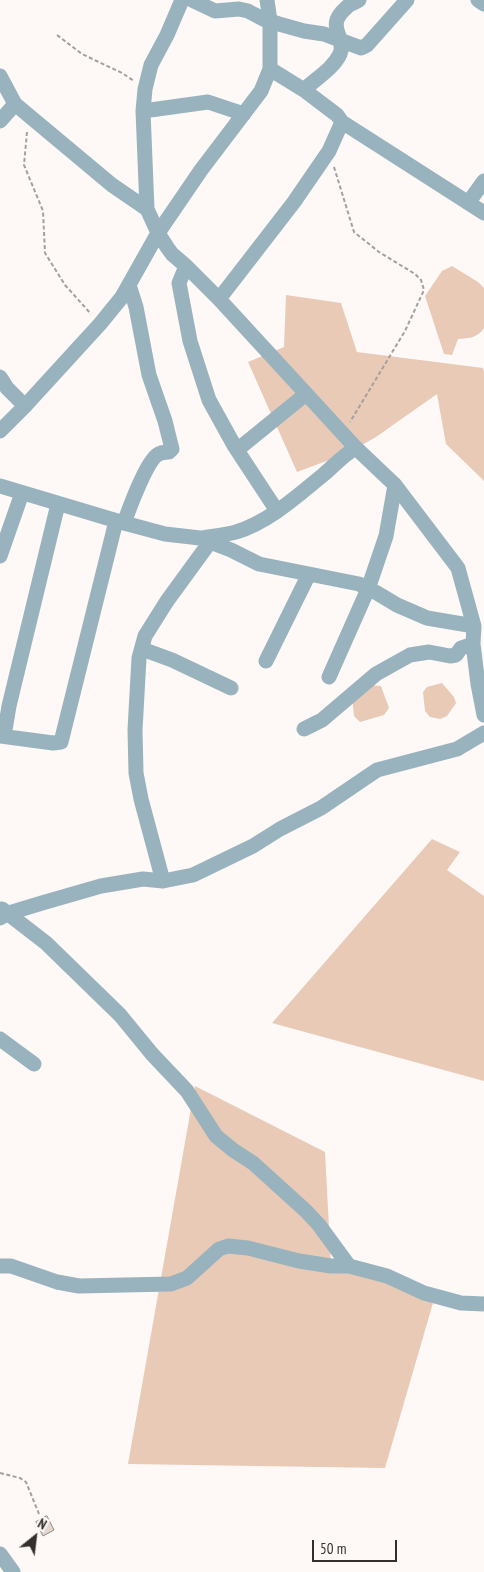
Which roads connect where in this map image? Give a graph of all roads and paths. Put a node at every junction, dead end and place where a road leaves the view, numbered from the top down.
1 (182, 0) edge
2 (192, 0) edge
3 (267, 0) edge
4 (359, 0) edge
5 (407, 0) edge
6 (478, 0) edge
7 (484, 4) edge
8 (270, 21) junction
9 (57, 35) dead end
10 (342, 40) junction
11 (270, 70) junction
12 (0, 76) edge
13 (145, 89) junction
14 (304, 90) junction
15 (15, 104) junction
16 (143, 111) junction
17 (244, 114) junction
18 (29, 115) junction
19 (0, 121) edge
20 (342, 122) junction
21 (328, 151) junction
22 (484, 181) edge
23 (468, 203) junction
24 (147, 209) junction
25 (484, 213) edge
26 (158, 233) junction
27 (186, 266) junction
28 (130, 284) junction
29 (219, 299) junction
30 (100, 324) junction
31 (0, 377) edge
32 (306, 394) junction
33 (25, 406) junction
34 (0, 431) edge
35 (343, 434) junction
36 (356, 448) junction
37 (237, 450) junction
38 (395, 485) junction
39 (0, 486) edge
40 (22, 493) junction
41 (58, 504) junction
42 (277, 511) junction
43 (120, 522) junction
44 (205, 540) junction
45 (0, 556) edge
46 (308, 574) junction
47 (368, 588) junction
48 (474, 626) junction
49 (473, 644) junction
50 (142, 649) junction
51 (266, 661) dead end
52 (329, 677) dead end
53 (231, 688) dead end
54 (484, 715) edge
55 (304, 729) dead end
56 (484, 733) edge
57 (2, 736) edge
58 (163, 881) junction
59 (3, 913) edge
60 (0, 1039) edge
61 (34, 1064) dead end
62 (0, 1266) edge
63 (350, 1266) junction
64 (484, 1304) edge
65 (0, 1472) edge
66 (39, 1514) dead end
67 (0, 1554) edge
68 (13, 1572) edge

1 - 13 street
2 - 8 street
3 - 8 street
4 - 10 street
5 - 10 street
6 - 7 street
8 - 10 street
8 - 11 street
9 - 13 path
10 - 14 street
11 - 14 street
11 - 17 street
12 - 15 street
13 - 16 street
14 - 20 street
15 - 18 street
15 - 19 street
16 - 17 street
16 - 24 street
17 - 26 street
18 - 24 street
18 - 30 path
20 - 21 street
20 - 23 street
21 - 29 street
21 - 35 path
22 - 23 street
23 - 25 street
24 - 26 street
26 - 27 street
26 - 28 street
27 - 29 street
27 - 37 street
28 - 30 street
28 - 43 street
29 - 32 street
30 - 33 street
31 - 33 street
32 - 35 street
32 - 37 street
33 - 34 street
35 - 36 street
36 - 38 street
36 - 42 street
37 - 42 street
38 - 47 street
38 - 48 street
39 - 40 street
40 - 41 street
40 - 45 street
41 - 43 street
41 - 57 street
42 - 44 street
43 - 44 street
43 - 57 street
44 - 46 street
44 - 50 street
46 - 47 street
46 - 51 street
47 - 48 street
47 - 52 street
48 - 49 street
49 - 54 street
49 - 55 street
50 - 53 street
50 - 58 street
56 - 58 street
58 - 59 street
59 - 63 street
60 - 61 street
62 - 63 street
63 - 64 street
65 - 66 path
67 - 68 street

